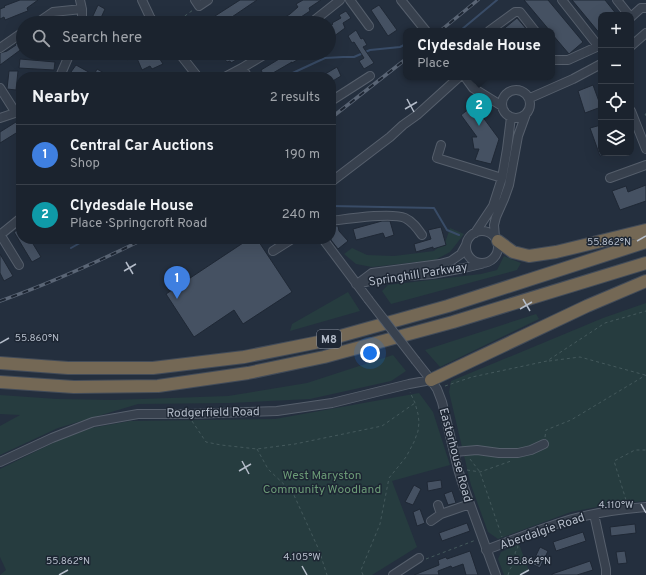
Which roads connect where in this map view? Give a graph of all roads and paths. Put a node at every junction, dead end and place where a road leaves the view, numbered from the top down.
1 (80, 0) edge
2 (142, 0) edge
3 (208, 0) edge
4 (340, 0) edge
5 (350, 0) edge
6 (401, 0) edge
7 (562, 0) edge
8 (617, 0) edge
9 (197, 3) edge
10 (646, 8) edge
11 (82, 9) junction
12 (627, 12) edge
13 (634, 13) edge
14 (47, 16) edge
15 (82, 16) edge
16 (150, 16) edge
17 (183, 16) edge
18 (320, 16) edge
19 (369, 26) dead end
20 (423, 28) edge
21 (493, 28) edge
22 (533, 28) edge
23 (646, 33) edge
24 (16, 37) edge
25 (634, 43) edge
26 (598, 44) edge
27 (598, 47) edge
28 (0, 48) edge
29 (67, 60) edge
30 (185, 60) edge
31 (255, 60) edge
32 (555, 60) edge
33 (598, 66) edge
34 (242, 68) junction
35 (62, 72) edge
36 (194, 72) edge
37 (234, 72) edge
38 (245, 72) edge
39 (370, 76) dead end
40 (456, 80) edge
41 (467, 80) edge
42 (0, 88) edge
43 (336, 98) edge
44 (530, 98) junction
45 (502, 106) junction
46 (16, 109) edge
47 (16, 113) edge
48 (526, 114) junction
49 (511, 117) junction
50 (0, 118) edge
51 (634, 119) edge
52 (441, 145) dead end
53 (646, 149) edge
54 (646, 165) edge
55 (336, 178) edge
56 (502, 178) junction
57 (610, 178) dead end
58 (336, 220) edge
59 (16, 222) edge
60 (646, 230) edge
61 (475, 233) junction
62 (0, 234) edge
63 (422, 235) dead end
64 (496, 239) junction
65 (646, 242) edge
66 (284, 244) edge
67 (327, 244) edge
68 (466, 245) junction
69 (272, 251) dead end
70 (646, 263) edge
71 (481, 264) junction
72 (19, 265) dead end
73 (646, 281) edge
74 (356, 284) junction
75 (646, 311) edge
76 (547, 361) junction
77 (0, 363) edge
78 (646, 375) edge
79 (0, 382) edge
80 (434, 384) junction
81 (406, 385) junction
82 (415, 403) junction
83 (188, 414) junction
84 (544, 444) joint
85 (257, 449) junction
86 (466, 450) junction
87 (646, 450) edge
88 (454, 452) junction
89 (513, 460) dead end
90 (0, 462) edge
91 (458, 469) junction
92 (480, 472) junction
93 (470, 504) junction
94 (438, 505) dead end
95 (646, 507) edge
96 (629, 508) junction
97 (441, 514) junction
98 (594, 514) junction
99 (432, 521) dead end
100 (482, 538) junction
101 (515, 539) junction
102 (504, 543) junction
103 (486, 550) junction
104 (419, 558) joint
105 (328, 575) edge
106 (363, 575) edge
107 (394, 575) edge
108 (496, 575) edge
109 (508, 575) edge
110 (606, 575) edge

1 - 11 street
2 - 16 street
3 - 9 street
4 - 18 street
5 - 19 street
6 - 20 street
7 - 26 street
8 - 12 street
9 - 17 path
10 - 13 street
11 - 14 street
11 - 15 street
21 - 22 street
23 - 25 street
24 - 28 street
27 - 32 street
29 - 35 street
30 - 36 street
31 - 34 street
33 - 44 street
34 - 37 street
34 - 38 street
39 - 43 street
40 - 55 street
41 - 45 street
42 - 46 street
44 - 45 street
44 - 48 street
45 - 49 street
47 - 50 street
48 - 49 street
48 - 64 street, Springhill Parkway
49 - 56 street, Springhill Parkway
51 - 53 street
52 - 56 street
54 - 57 street
56 - 61 street, Springhill Parkway
58 - 63 street
59 - 62 street
60 - 64 highway
61 - 64 street
61 - 68 street, Springhill Parkway
62 - 72 street
64 - 71 street, Springhill Parkway
65 - 77 highway, M8
66 - 69 street
67 - 74 street
68 - 71 street, Springhill Parkway
68 - 74 street, Springhill Parkway
70 - 79 highway, M8
71 - 74 street, Springhill Parkway
73 - 80 highway
74 - 80 street, Easterhouse Road, bridge
75 - 76 path
76 - 78 path
76 - 80 path
78 - 84 path
80 - 81 street, Rodgerfield Road
80 - 88 street, Easterhouse Road
81 - 82 path
81 - 83 street, Rodgerfield Road
82 - 85 path
82 - 106 path
83 - 85 path
83 - 90 street, Rodgerfield Road
84 - 86 street
85 - 105 path
86 - 88 street
86 - 92 path
87 - 96 path
88 - 91 street, Easterhouse Road
89 - 92 path
91 - 92 path
91 - 93 street, Easterhouse Road
92 - 102 path
93 - 97 street
93 - 100 street, Easterhouse Road
94 - 97 street
95 - 96 street, Aberdalgie Road
96 - 98 street, Aberdalgie Road
97 - 99 street
98 - 101 street, Aberdalgie Road
98 - 110 street
100 - 103 street, Easterhouse Road
100 - 104 path
101 - 102 street, Aberdalgie Road
101 - 109 path
102 - 103 street, Aberdalgie Road
103 - 108 street, Easterhouse Road
104 - 107 street

